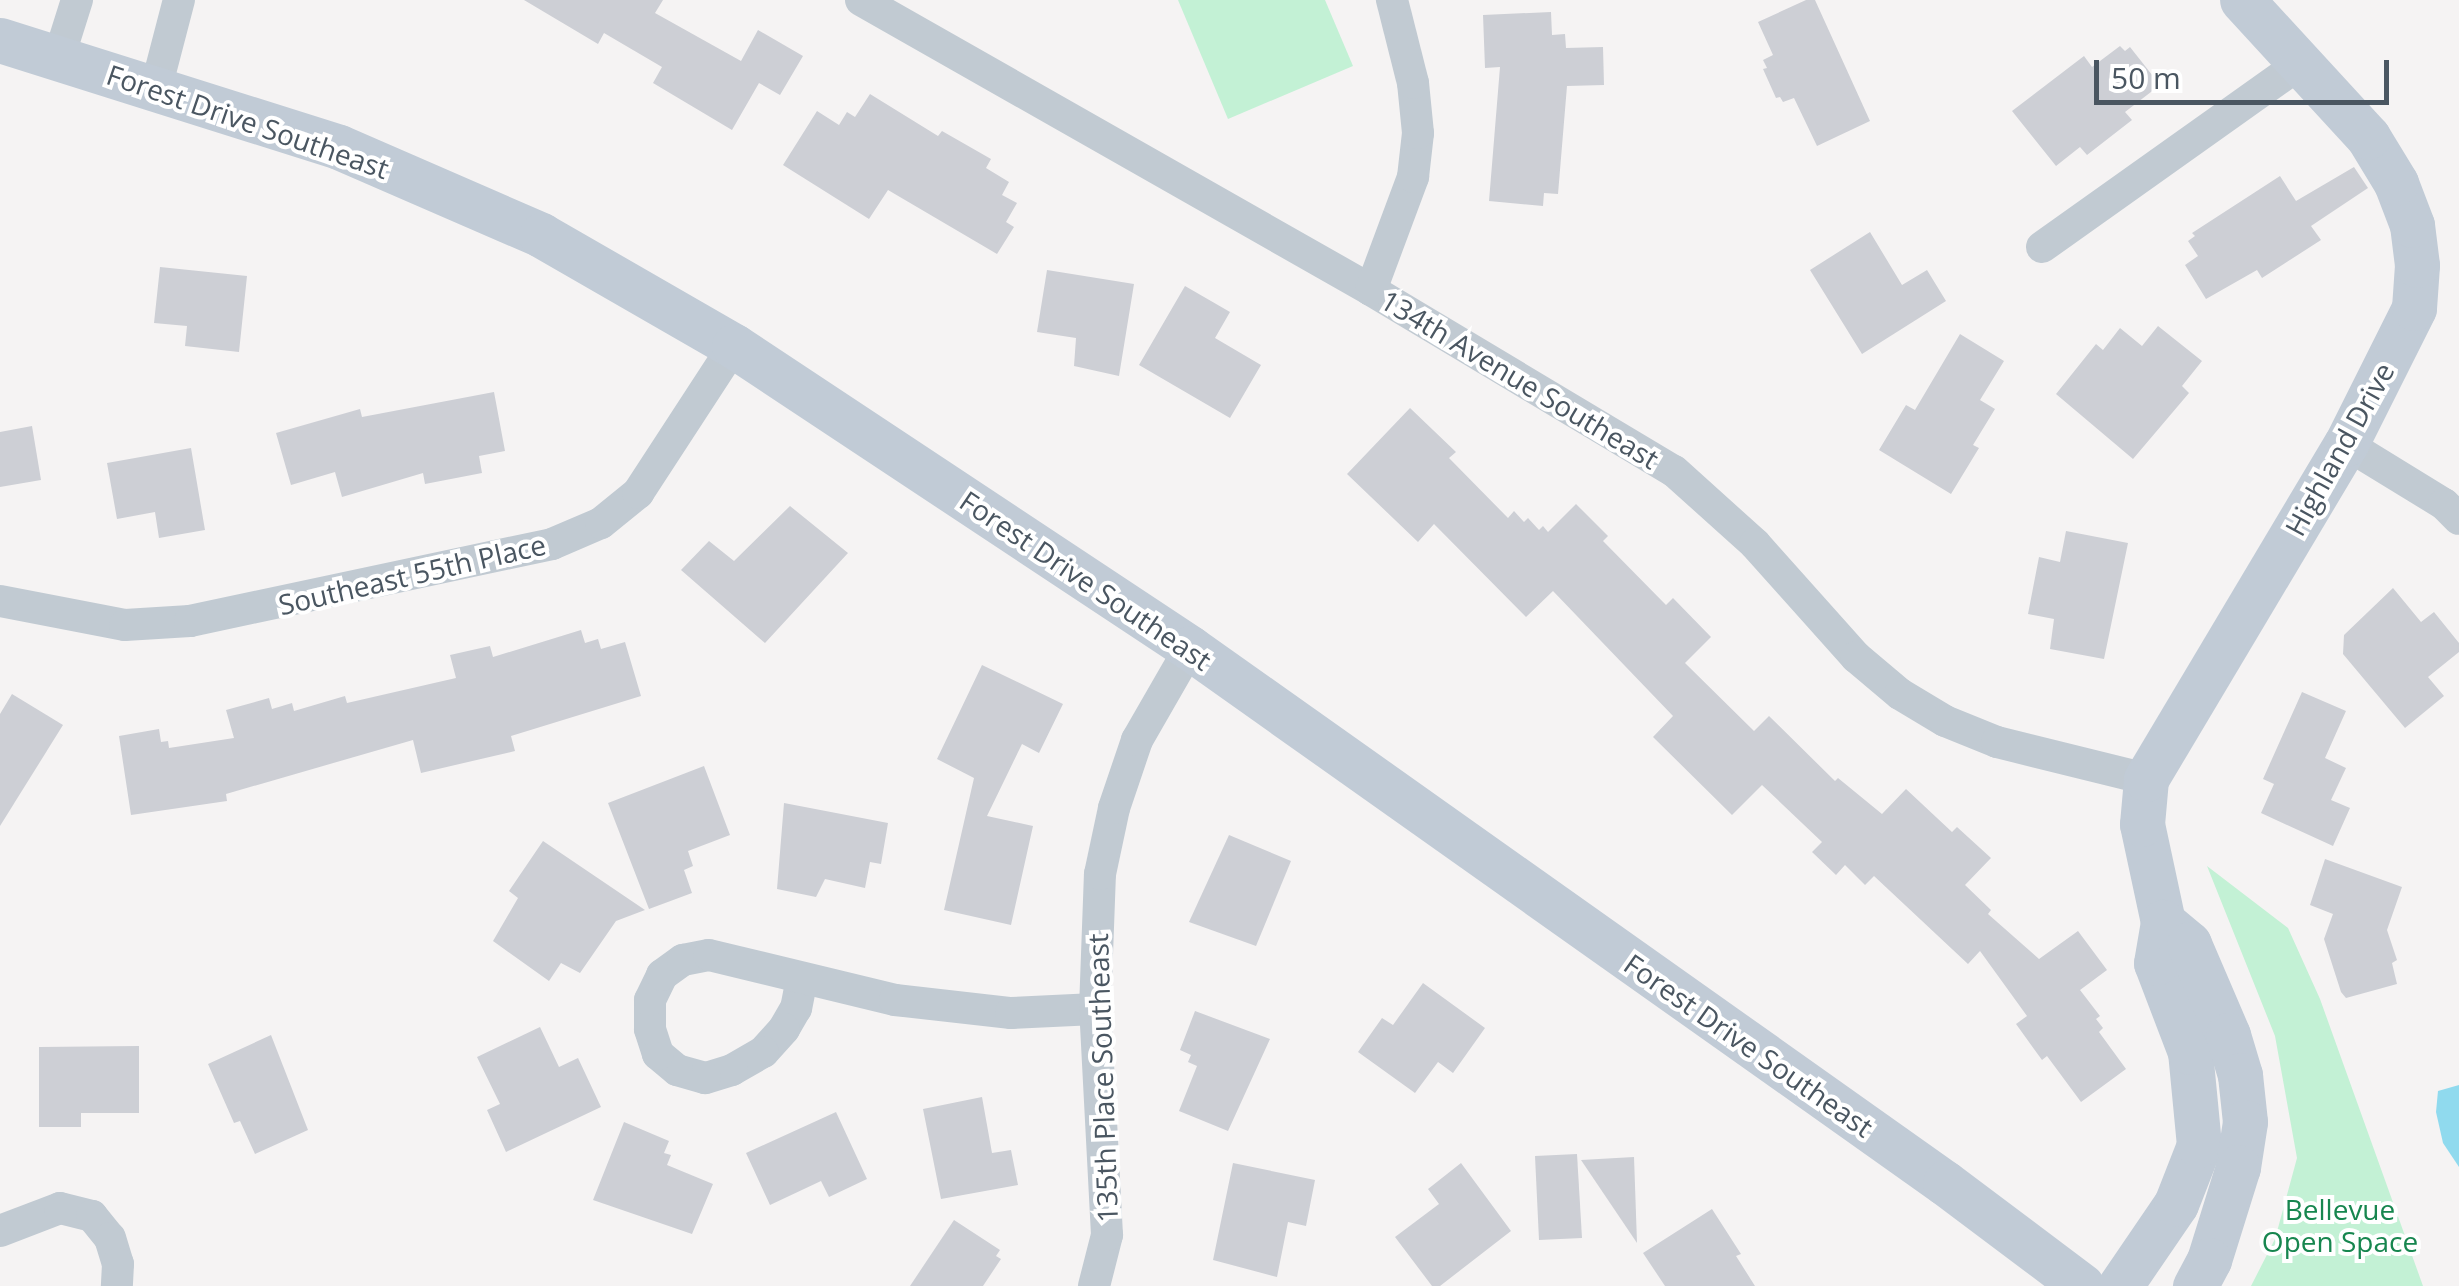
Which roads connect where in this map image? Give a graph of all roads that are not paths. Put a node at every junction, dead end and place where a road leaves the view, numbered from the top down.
1 (76, 0) edge
2 (179, 0) edge
3 (862, 0) edge
4 (1392, 0) edge
5 (2242, 0) edge
6 (0, 40) edge
7 (59, 57) junction
8 (2302, 62) junction
9 (156, 88) junction
10 (2042, 247) dead end
11 (1371, 290) junction
12 (734, 346) junction
13 (2346, 444) junction
14 (2459, 518) edge
15 (0, 600) edge
16 (1190, 648) junction
17 (2146, 779) junction
18 (2163, 922) junction
19 (802, 978) junction
20 (1096, 1009) junction
21 (0, 1231) edge
22 (116, 1286) edge
23 (1094, 1286) edge
24 (2082, 1286) edge
25 (2120, 1286) edge
26 (2195, 1286) edge

1 - 7 street
2 - 9 street
3 - 11 street, 134th Avenue Southeast
4 - 11 street
5 - 8 main road, Highland Drive
6 - 7 main road, Forest Drive Southeast
7 - 9 main road, Forest Drive Southeast
8 - 10 street
8 - 13 main road, Highland Drive
9 - 12 main road, Forest Drive Southeast
11 - 17 street, 134th Avenue Southeast
12 - 15 street, Southeast 55th Place
12 - 16 main road, Forest Drive Southeast
13 - 14 street
13 - 17 main road, Highland Drive
16 - 20 street, 135th Place Southeast
16 - 24 main road, Forest Drive Southeast
17 - 18 main road, Highland Drive
18 - 25 main road, Highland Drive
18 - 26 main road, Highland Drive
19 - 19 street
19 - 20 street
20 - 23 street, 135th Place Southeast
21 - 22 street

